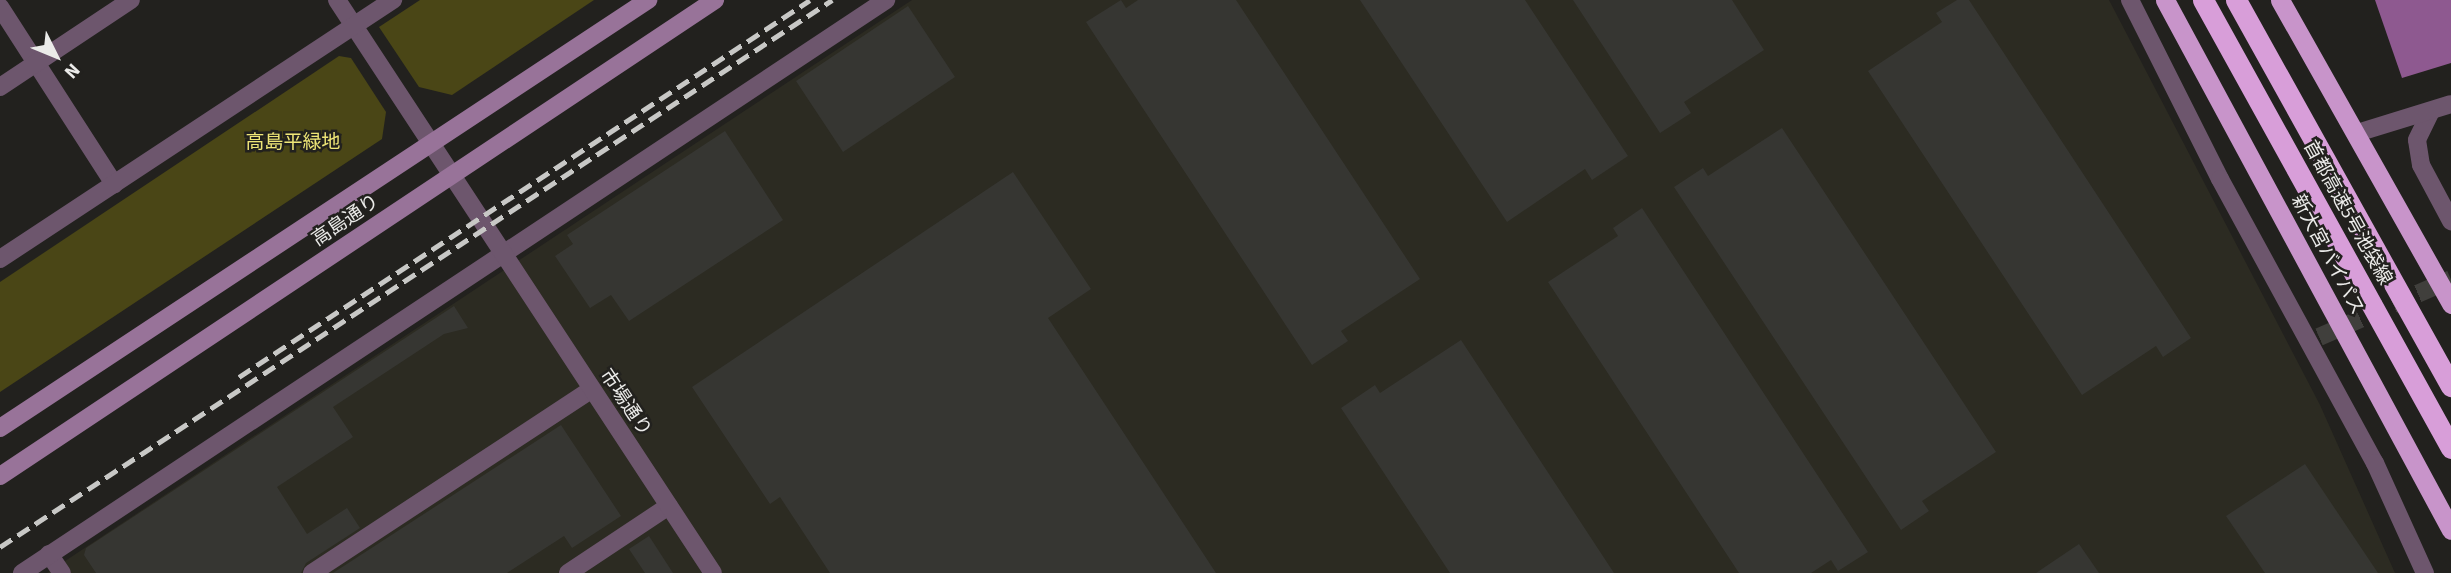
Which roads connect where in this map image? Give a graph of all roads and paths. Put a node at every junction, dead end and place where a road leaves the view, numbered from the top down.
1 (131, 0) edge
2 (337, 0) edge
3 (393, 0) edge
4 (648, 0) edge
5 (715, 0) edge
6 (886, 0) edge
7 (2130, 0) edge
8 (2165, 0) edge
9 (2203, 0) edge
10 (2236, 0) edge
11 (2280, 0) edge
12 (0, 7) edge
13 (354, 26) junction
14 (37, 62) junction
15 (0, 87) edge
16 (2451, 104) edge
17 (2431, 111) junction
18 (2357, 133) junction
19 (430, 145) junction
20 (452, 177) junction
21 (114, 184) junction
22 (2451, 221) edge
23 (504, 255) junction
24 (0, 259) edge
25 (2451, 304) edge
26 (2451, 386) edge
27 (592, 390) junction
28 (0, 428) edge
29 (2451, 448) edge
30 (0, 476) edge
31 (669, 506) junction
32 (2451, 530) edge
33 (50, 554) junction
34 (22, 573) edge
35 (62, 573) edge
36 (312, 573) edge
37 (568, 573) edge
38 (713, 573) edge
39 (2425, 573) edge

1 - 14 street
2 - 13 street, 市場通り
3 - 13 street
4 - 19 main road, 高島通り
5 - 20 main road, 高島通り
6 - 23 street
7 - 39 street
8 - 32 highway, 新大宮バイパス
9 - 29 highway, 首都高速5号池袋線, bridge
10 - 26 highway, 首都高速5号池袋線, bridge
11 - 18 highway
12 - 14 street
13 - 19 street, 市場通り
13 - 21 street
14 - 15 street
14 - 21 street
16 - 17 street
17 - 18 street
17 - 22 street
18 - 25 highway
19 - 20 street, 市場通り
19 - 28 main road, 高島通り
20 - 23 street, 市場通り
20 - 30 main road, 高島通り
21 - 24 street
23 - 27 street, 市場通り
23 - 33 street
27 - 31 street, 市場通り
27 - 36 street
31 - 37 street
31 - 38 street, 市場通り
33 - 34 street
33 - 35 street

